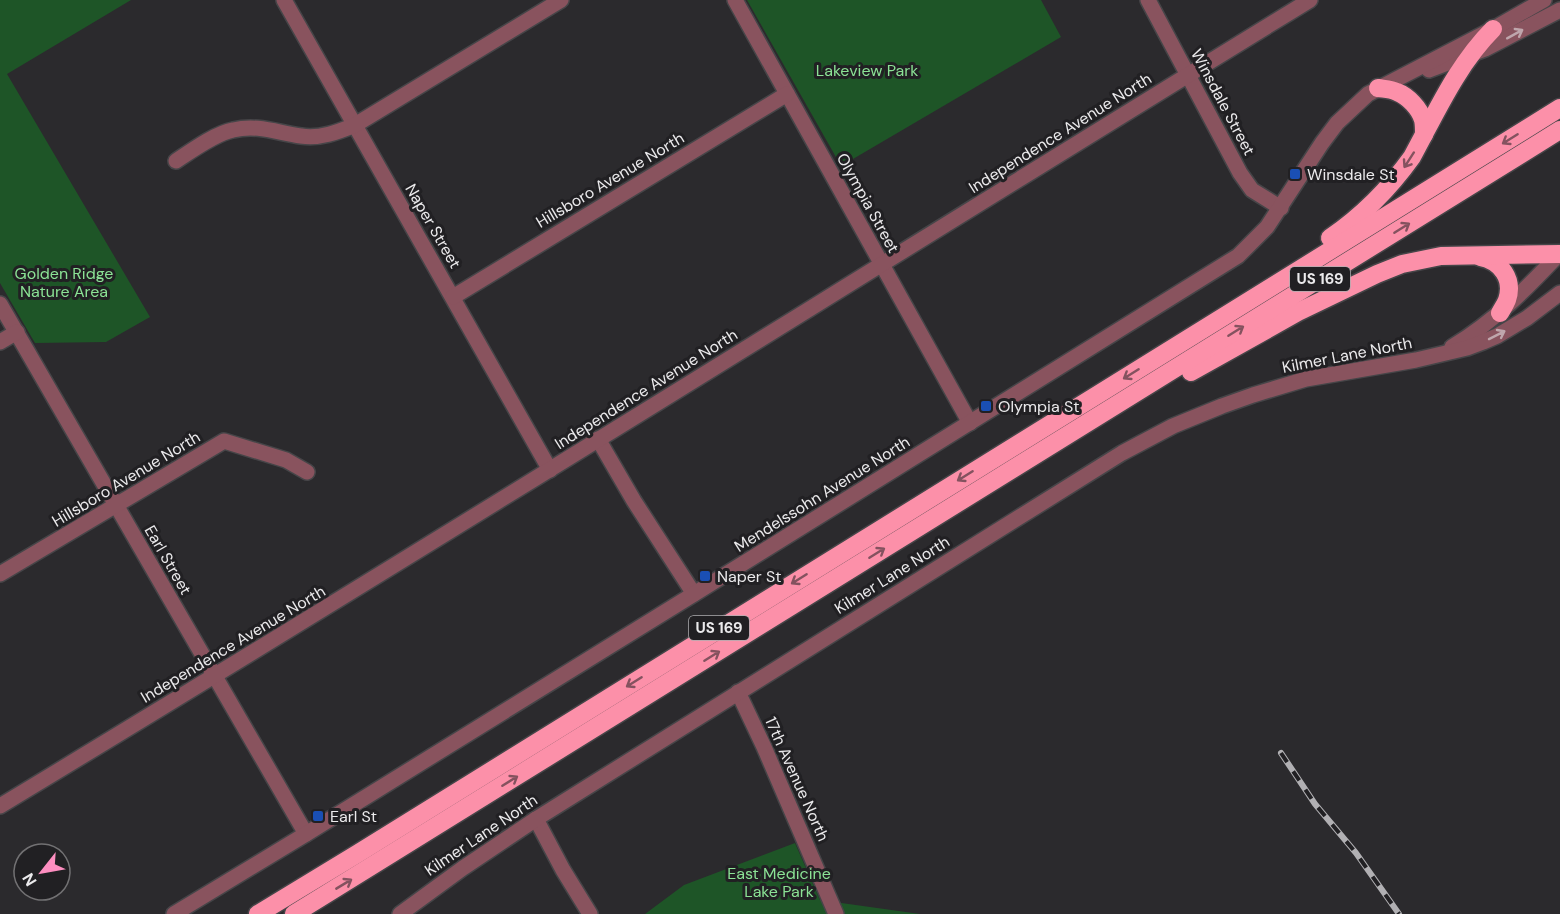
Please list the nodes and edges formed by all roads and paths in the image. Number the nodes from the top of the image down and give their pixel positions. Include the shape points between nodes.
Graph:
1 (284, 0) edge
2 (561, 0) edge
3 (735, 0) edge
4 (1148, 0) edge
5 (1310, 0) edge
6 (1544, 0) edge
7 (1560, 10) edge
8 (1493, 29) junction
9 (1470, 56) junction
10 (1188, 75) junction
11 (1378, 88) junction
12 (787, 94) junction
13 (1560, 108) edge
14 (355, 126) junction
15 (1560, 130) edge
16 (1424, 135) junction
17 (176, 161) dead end
18 (1281, 208) junction
19 (1560, 254) edge
20 (1470, 255) junction
21 (882, 265) junction
22 (1560, 293) edge
23 (453, 297) junction
24 (0, 304) edge
25 (1500, 314) junction
26 (17, 332) junction
27 (0, 342) edge
28 (1181, 343) junction
29 (1442, 353) junction
30 (970, 423) junction
31 (1080, 428) junction
32 (598, 439) junction
33 (550, 470) junction
34 (307, 472) dead end
35 (116, 505) junction
36 (0, 574) edge
37 (694, 594) junction
38 (214, 676) junction
39 (738, 692) junction
40 (0, 806) edge
41 (536, 819) junction
42 (306, 834) junction
43 (174, 914) edge
44 (258, 914) edge
45 (294, 914) edge
46 (400, 914) edge
47 (590, 914) edge
48 (836, 914) edge

1 - 14 street, Naper Street
2 - 14 street
3 - 12 street, Olympia Street
4 - 10 street, Winsdale Street
5 - 10 street, Independence Avenue North
6 - 8 street, Mendelssohn Avenue North
9 -> 7 street, Mendelssohn Avenue North
8 - 9 highway
8 - 11 street, Mendelssohn Avenue North
9 - 11 street, Mendelssohn Avenue North
9 - 16 highway
10 - 18 street, Winsdale Street via 1240,173 1252,190
10 - 21 street, Independence Avenue North
11 - 16 highway via 1406,97 1420,112
11 - 18 street, Mendelssohn Avenue North via 1337,123
12 - 21 street, Olympia Street
12 - 23 street, Hillsboro Avenue North
13 -> 28 highway, US 169
14 - 17 street via 331,135 303,137 266,128 232,130
14 - 23 street, Naper Street
31 -> 15 highway, US 169
16 -> 28 highway via 1402,170 1343,229
18 - 30 street, Mendelssohn Avenue North via 1238,256
19 - 20 highway
19 - 25 street, Kilmer Lane North
20 - 25 highway via 1496,262 1502,269 1509,291
20 - 31 highway via 1402,264 1377,274
21 - 30 street, Olympia Street
21 - 32 street, Independence Avenue North
29 -> 22 street, Kilmer Lane North via 1497,336
23 - 33 street, Naper Street
24 - 26 street, Earl Street
25 - 29 street, Kilmer Lane North
26 - 27 street
26 - 35 street, Earl Street
28 -> 44 highway, US 169
29 - 39 street, Kilmer Lane North via 1306,379 1173,426 1122,453
30 - 37 street, Mendelssohn Avenue North
45 -> 31 highway, US 169
32 - 33 street, Independence Avenue North
32 - 37 street
33 - 38 street, Independence Avenue North
34 - 35 street, Hillsboro Avenue North via 286,459 224,441
35 - 36 street, Hillsboro Avenue North
35 - 38 street, Earl Street
37 - 42 street, Mendelssohn Avenue North
38 - 40 street, Independence Avenue North
38 - 42 street, Earl Street
39 - 41 street, Kilmer Lane North
39 - 48 street, 17th Avenue North
41 - 46 street, Kilmer Lane North
41 - 47 street
42 - 43 street, Mendelssohn Avenue North

